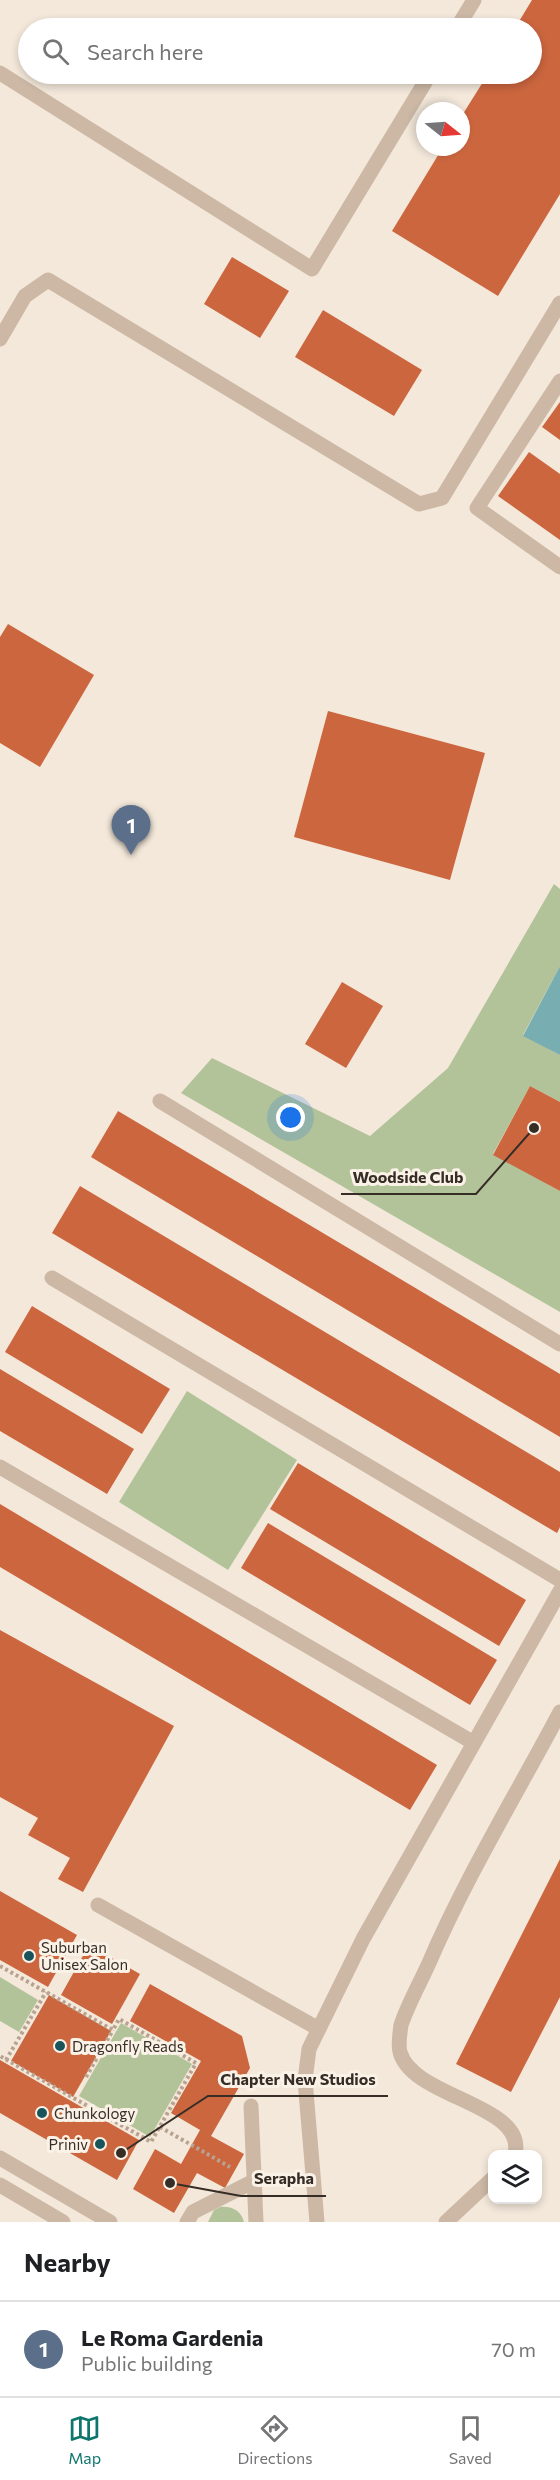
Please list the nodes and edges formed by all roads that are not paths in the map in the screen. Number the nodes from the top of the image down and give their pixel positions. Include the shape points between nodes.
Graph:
1 (474, 0) edge
2 (462, 18) edge
3 (0, 73) edge
4 (424, 84) edge
5 (560, 303) edge
6 (0, 339) edge
7 (560, 381) edge
8 (560, 567) edge
9 (160, 1101) dead end
10 (52, 1278) dead end
11 (560, 1344) edge
12 (0, 1467) edge
13 (560, 1580) edge
14 (560, 1591) edge
15 (560, 1712) edge
16 (474, 1743) junction
17 (98, 1905) dead end
18 (319, 2029) junction
19 (251, 2106) dead end
20 (516, 2150) edge
21 (0, 2158) edge
22 (254, 2181) junction
23 (488, 2183) edge
24 (0, 2185) edge
25 (63, 2222) edge
26 (110, 2222) edge
27 (187, 2222) edge
28 (256, 2222) edge
29 (317, 2222) edge
30 (446, 2222) edge

1 - 2 street
3 - 4 street via 312,270
5 - 6 street via 442,498 419,504 48,280 25,296
7 - 8 street via 477,508
9 - 11 street
10 - 13 street
12 - 16 street
14 - 16 street
15 - 20 street via 444,1927 401,2026 399,2051 405,2064 425,2081 498,2119 512,2132
16 - 18 street via 363,1939
17 - 18 street
18 - 29 street via 309,2049 305,2080
19 - 22 street
21 - 26 street
22 - 27 street via 193,2212
22 - 28 street
23 - 30 street
24 - 25 street

